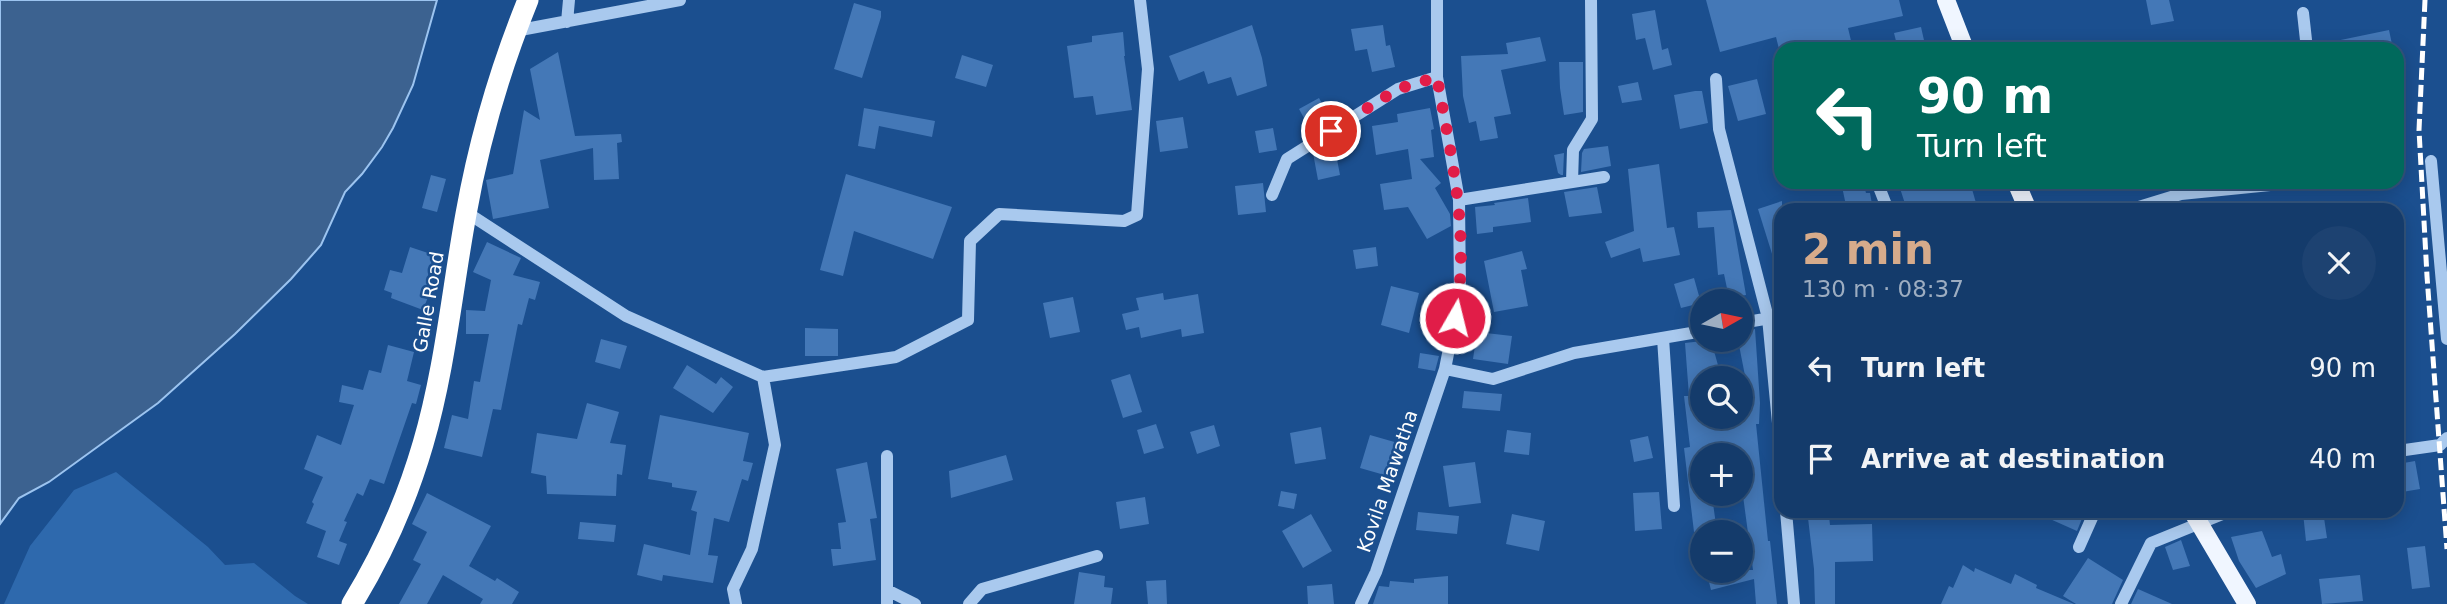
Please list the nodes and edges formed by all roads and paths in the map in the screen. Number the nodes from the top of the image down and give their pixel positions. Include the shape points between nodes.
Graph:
1 (528, 0) edge
2 (569, 0) edge
3 (680, 0) edge
4 (1140, 0) edge
5 (1437, 0) edge
6 (1591, 0) edge
7 (1946, 0) edge
8 (2303, 13) dead end
9 (567, 22) junction
10 (515, 31) junction
11 (1962, 42) edge
12 (2307, 42) edge
13 (1437, 77) junction
14 (1716, 79) dead end
15 (2431, 161) dead end
16 (1604, 177) dead end
17 (1572, 182) junction
18 (2230, 189) edge
19 (1272, 195) dead end
20 (1459, 200) junction
21 (2152, 203) edge
22 (466, 212) junction
23 (1774, 314) edge
24 (1774, 317) edge
25 (1754, 321) edge
26 (1690, 333) edge
27 (1663, 338) junction
28 (2447, 339) edge
29 (1445, 369) junction
30 (764, 377) junction
31 (2447, 439) edge
32 (2404, 450) edge
33 (887, 456) dead end
34 (1674, 506) dead end
35 (1787, 518) edge
36 (2092, 518) edge
37 (2194, 518) edge
38 (2197, 518) edge
39 (2080, 547) dead end
40 (1097, 556) dead end
41 (887, 597) edge
42 (352, 604) edge
43 (736, 604) edge
44 (915, 604) edge
45 (969, 604) edge
46 (1362, 604) edge
47 (1794, 604) edge
48 (2121, 604) edge
49 (2247, 604) edge

1 - 10 highway, Galle Road
2 - 9 street
3 - 9 street
4 - 30 street via 1148,69 1137,215 1124,221 999,214 970,241 968,320 895,357
5 - 13 street, Kovila Mawatha
6 - 17 street via 1592,119 1573,150
7 - 11 main road
8 - 12 street
9 - 10 street
10 - 22 highway, Galle Road via 486,120
13 - 19 street via 1398,89 1287,159
13 - 20 street, Kovila Mawatha
14 - 23 street via 1719,129
15 - 28 street
16 - 17 street
17 - 20 street
18 - 21 street via 2181,194
20 - 29 street, Kovila Mawatha via 1460,293
22 - 30 street via 626,316
22 - 42 highway, Galle Road via 423,444 396,517
24 - 25 street
26 - 27 street
27 - 29 street via 1574,353 1493,379
27 - 34 street
29 - 46 street, Kovila Mawatha
30 - 43 street via 775,445 752,549 733,589
31 - 32 street via 2440,445
33 - 41 street
35 - 47 street
36 - 39 street
37 - 48 street via 2151,543
38 - 49 main road
40 - 45 street via 982,589
41 - 44 street

